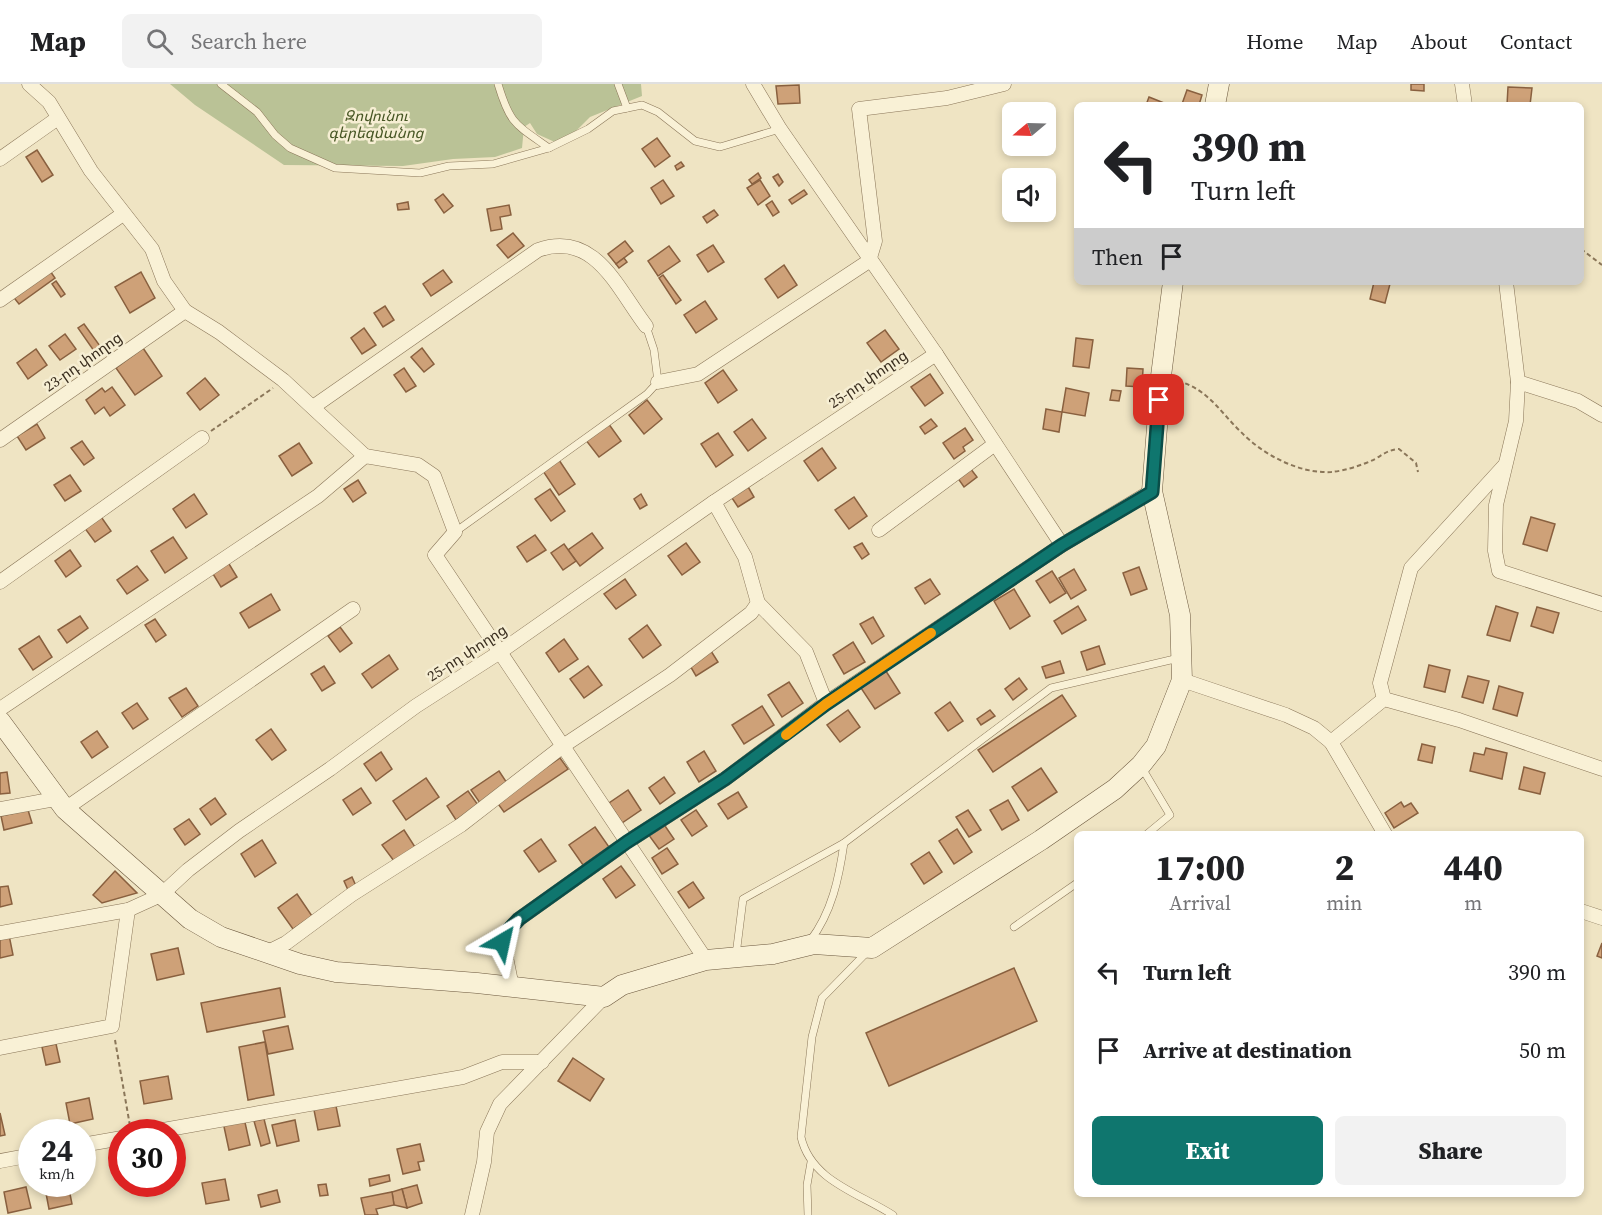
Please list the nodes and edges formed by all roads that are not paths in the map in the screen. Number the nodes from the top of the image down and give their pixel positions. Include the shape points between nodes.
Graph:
1 (29, 84) edge
2 (221, 84) edge
3 (498, 84) edge
4 (618, 84) edge
5 (753, 84) edge
6 (1004, 84) edge
7 (1219, 84) edge
8 (1462, 84) edge
9 (1216, 102) edge
10 (1465, 102) edge
11 (627, 108) junction
12 (58, 118) junction
13 (780, 129) junction
14 (549, 148) junction
15 (0, 159) edge
16 (123, 214) junction
17 (869, 261) junction
18 (1173, 285) edge
19 (1506, 285) edge
20 (0, 300) edge
21 (185, 311) junction
22 (646, 326) joint
23 (936, 354) junction
24 (658, 382) junction
25 (1518, 382) junction
26 (313, 407) junction
27 (1602, 415) edge
28 (202, 438) road end
29 (0, 440) edge
30 (995, 444) junction
31 (364, 456) junction
32 (1505, 465) junction
33 (1152, 492) junction
34 (714, 502) junction
35 (879, 530) dead end
36 (455, 532) junction
37 (1062, 545) junction
38 (0, 582) edge
39 (758, 603) junction
40 (1602, 604) edge
41 (353, 609) dead end
42 (500, 652) junction
43 (1182, 658) junction
44 (1182, 680) junction
45 (1384, 699) junction
46 (826, 704) junction
47 (0, 709) edge
48 (0, 721) edge
49 (1331, 742) junction
50 (563, 746) junction
51 (1141, 765) junction
52 (1602, 769) edge
53 (60, 804) junction
54 (0, 809) edge
55 (1151, 831) edge
56 (1383, 831) edge
57 (627, 842) junction
58 (844, 843) junction
59 (1074, 885) edge
60 (161, 895) junction
61 (128, 910) junction
62 (1584, 912) edge
63 (1602, 918) edge
64 (1014, 927) dead end
65 (0, 933) edge
66 (805, 946) junction
67 (873, 948) junction
68 (266, 953) junction
69 (735, 957) junction
70 (706, 960) junction
71 (512, 987) junction
72 (603, 997) junction
73 (0, 1048) edge
74 (543, 1062) junction
75 (186, 1126) edge
76 (18, 1158) edge
77 (0, 1161) edge
78 (811, 1162) junction
79 (472, 1215) edge
80 (808, 1215) edge
81 (893, 1215) edge

1 - 12 street via 49,102
2 - 14 lane via 257,112 290,148 335,168 420,173 449,166 493,164
3 - 14 lane via 512,121
4 - 11 lane
5 - 13 street
6 - 17 street via 947,98 859,109 876,241
7 - 9 street
8 - 10 street
11 - 13 lane via 642,105 658,112 695,141 720,147
11 - 14 lane via 614,111
12 - 15 street
12 - 16 street
13 - 17 street
16 - 20 street
16 - 21 street via 152,249 164,281
17 - 23 street
17 - 24 street via 698,374
18 - 33 street
19 - 25 street
21 - 26 street via 219,332
21 - 29 street, 23-րդ փողոց
22 - 24 lane
22 - 26 street via 615,280 596,260 578,248 555,244 538,250
23 - 30 street
23 - 34 street, 25-րդ փողոց
24 - 36 lane via 647,394
25 - 27 street via 1578,401
25 - 32 street via 1516,421
26 - 31 street
28 - 38 street
30 - 35 street
30 - 37 street
31 - 36 street via 417,465 435,476
31 - 47 street via 318,496
32 - 40 street via 1497,505 1499,571
32 - 45 street via 1410,568 1380,683
33 - 37 street
33 - 43 street via 1180,615
34 - 39 street via 745,557
34 - 42 street, 25-րդ փողոց
36 - 42 street via 435,555
37 - 46 street
39 - 46 street via 806,652
39 - 50 street via 751,613 670,675
41 - 53 street
42 - 50 street
42 - 60 street, 25-րդ փողոց via 266,811
43 - 44 street
43 - 58 lane via 1052,688
44 - 49 street via 1286,715 1314,728
44 - 51 street via 1156,746
45 - 49 street
45 - 52 street
46 - 57 street via 725,779
48 - 53 street
49 - 56 street
50 - 57 street
50 - 68 street via 461,825
51 - 55 lane via 1170,815
51 - 67 street via 1115,789 1041,840
53 - 54 street
53 - 60 street
57 - 70 street
57 - 71 street via 519,919 502,937
58 - 66 lane via 839,879 823,923
58 - 69 lane via 743,899
59 - 64 lane
60 - 61 street, 25-րդ փողոց
60 - 68 street via 190,919 221,937
61 - 65 street, 25-րդ փողոց
61 - 73 street via 112,1026
62 - 63 street
66 - 67 street
66 - 69 street
67 - 78 lane via 822,998 803,1102 801,1137
68 - 71 street via 336,972
69 - 70 street
70 - 72 street via 622,985
71 - 72 street
72 - 74 street
74 - 75 street via 502,1062 463,1077
74 - 79 street via 500,1104 487,1132
76 - 77 street
78 - 80 lane
78 - 81 lane via 821,1174

